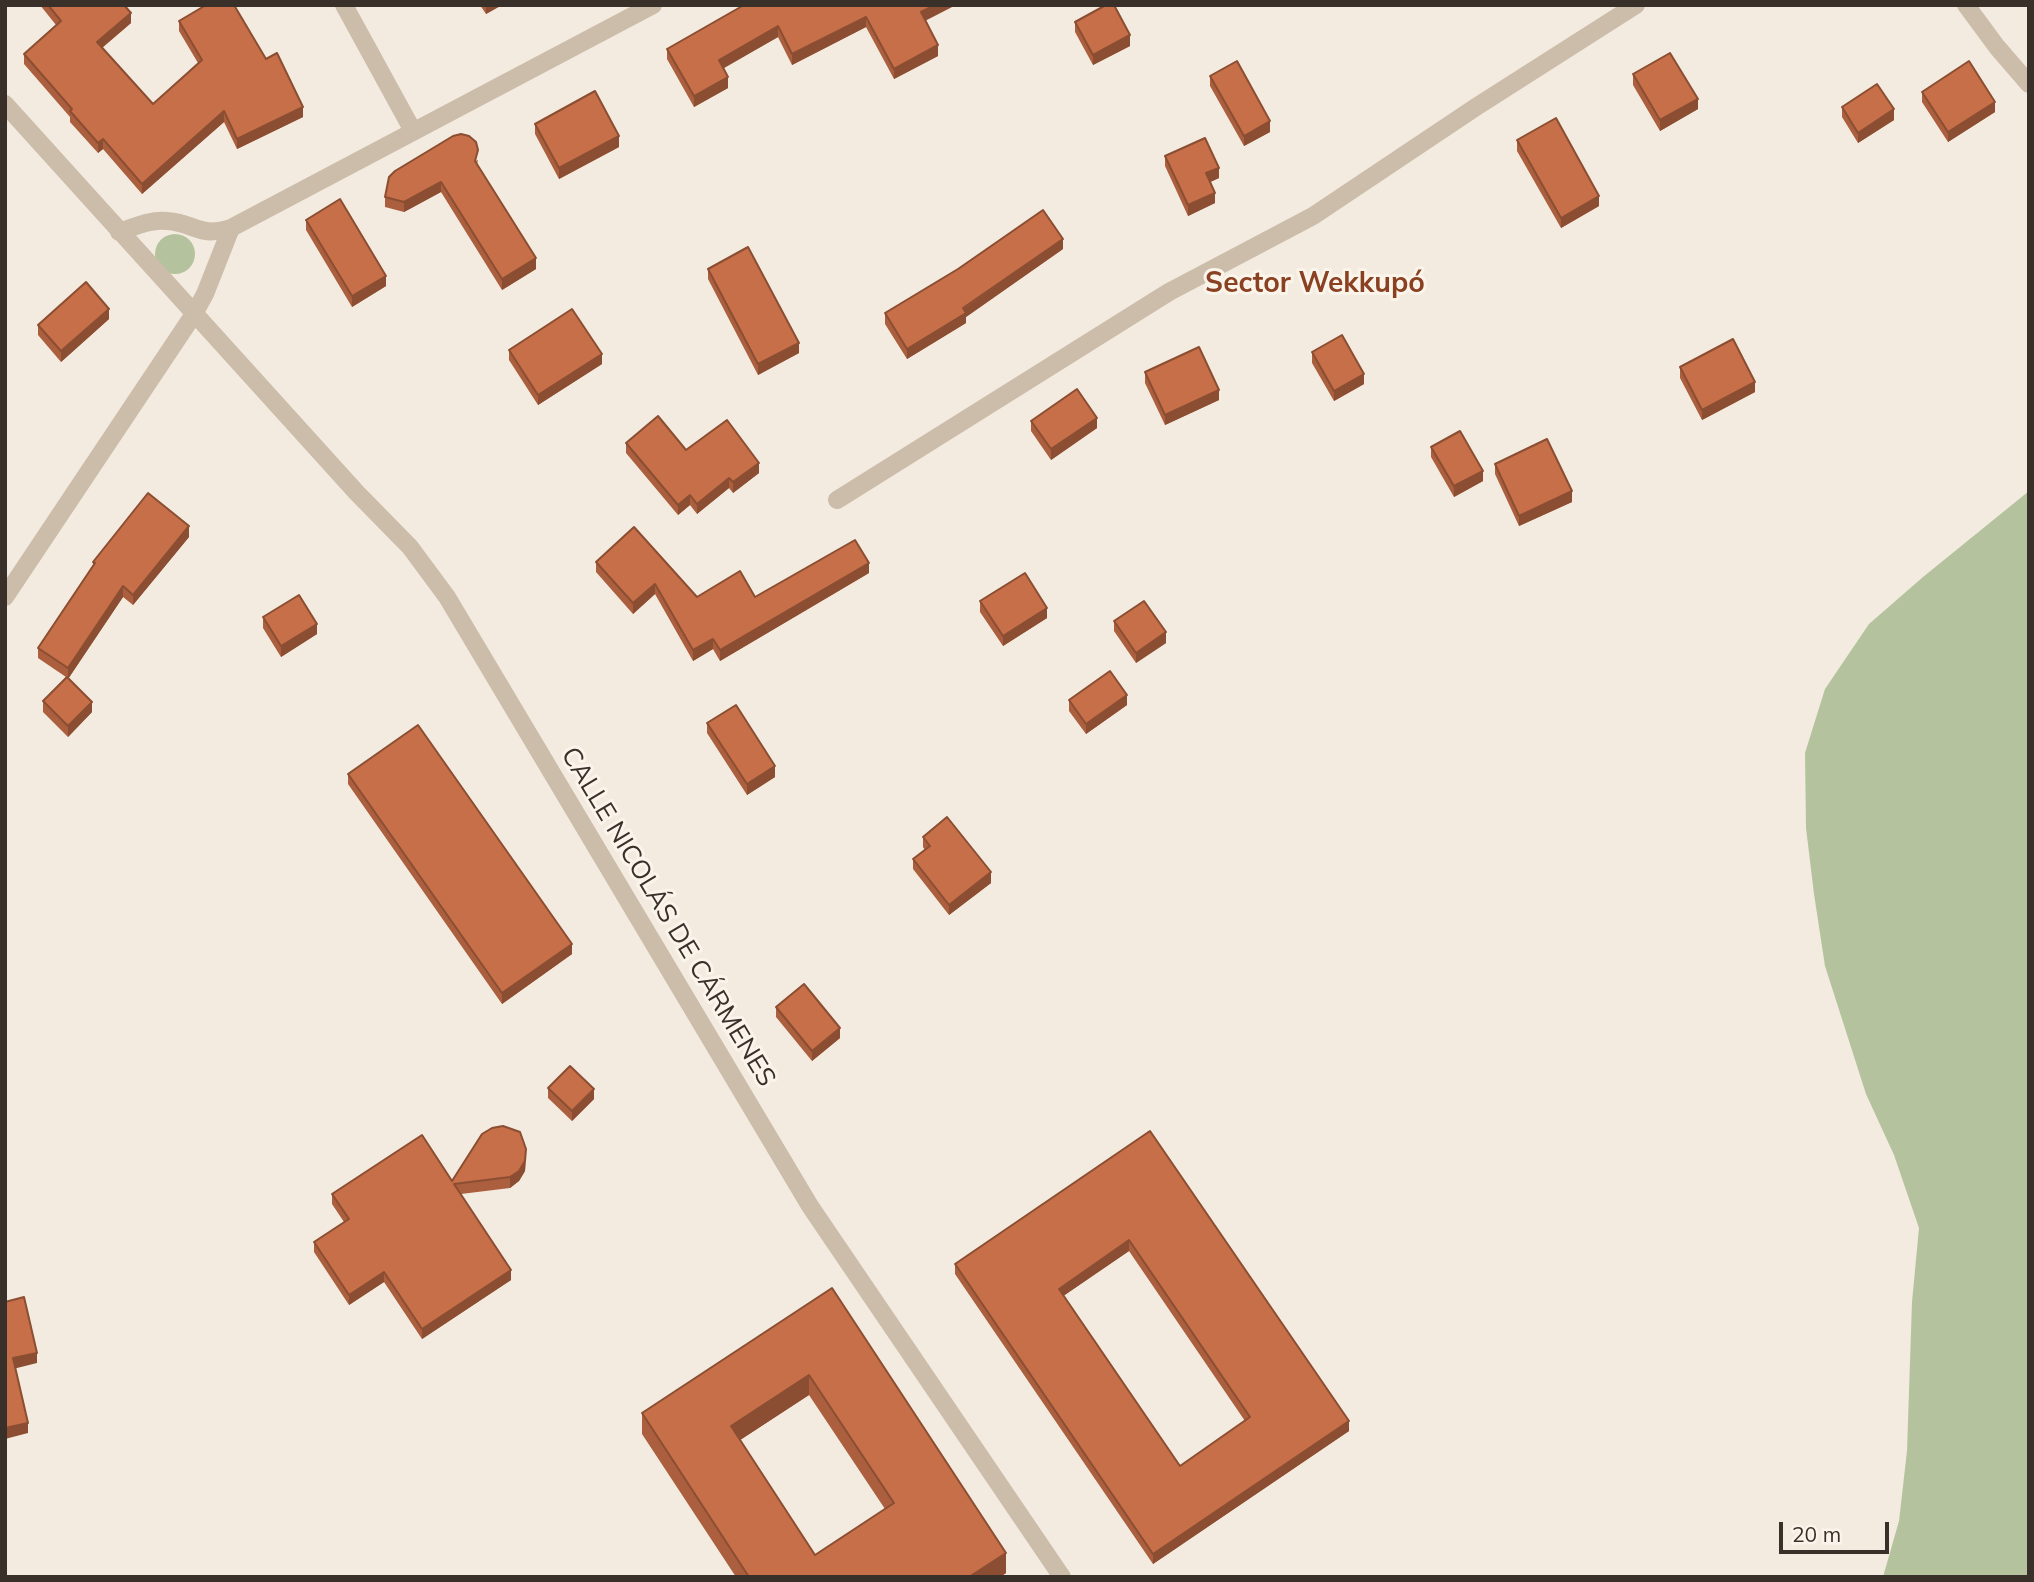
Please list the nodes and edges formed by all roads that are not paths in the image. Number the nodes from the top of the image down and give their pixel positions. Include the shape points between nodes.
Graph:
1 (344, 5) edge
2 (653, 5) edge
3 (1636, 5) edge
4 (1966, 5) edge
5 (2029, 84) edge
6 (5, 104) edge
7 (413, 131) junction
8 (231, 228) junction
9 (119, 232) junction
10 (194, 314) junction
11 (837, 500) dead end
12 (5, 597) edge
13 (1062, 1577) edge

1 - 7 street
2 - 7 street
3 - 11 street via 1313,216 1169,292
4 - 5 street
6 - 9 street, CALLE NICOLÁS DE CÁRMENES
7 - 8 street
8 - 9 street via 214,233 166,220
8 - 10 street
9 - 10 street, CALLE NICOLÁS DE CÁRMENES
10 - 12 street
10 - 13 street, CALLE NICOLÁS DE CÁRMENES via 410,547 447,597 810,1206

